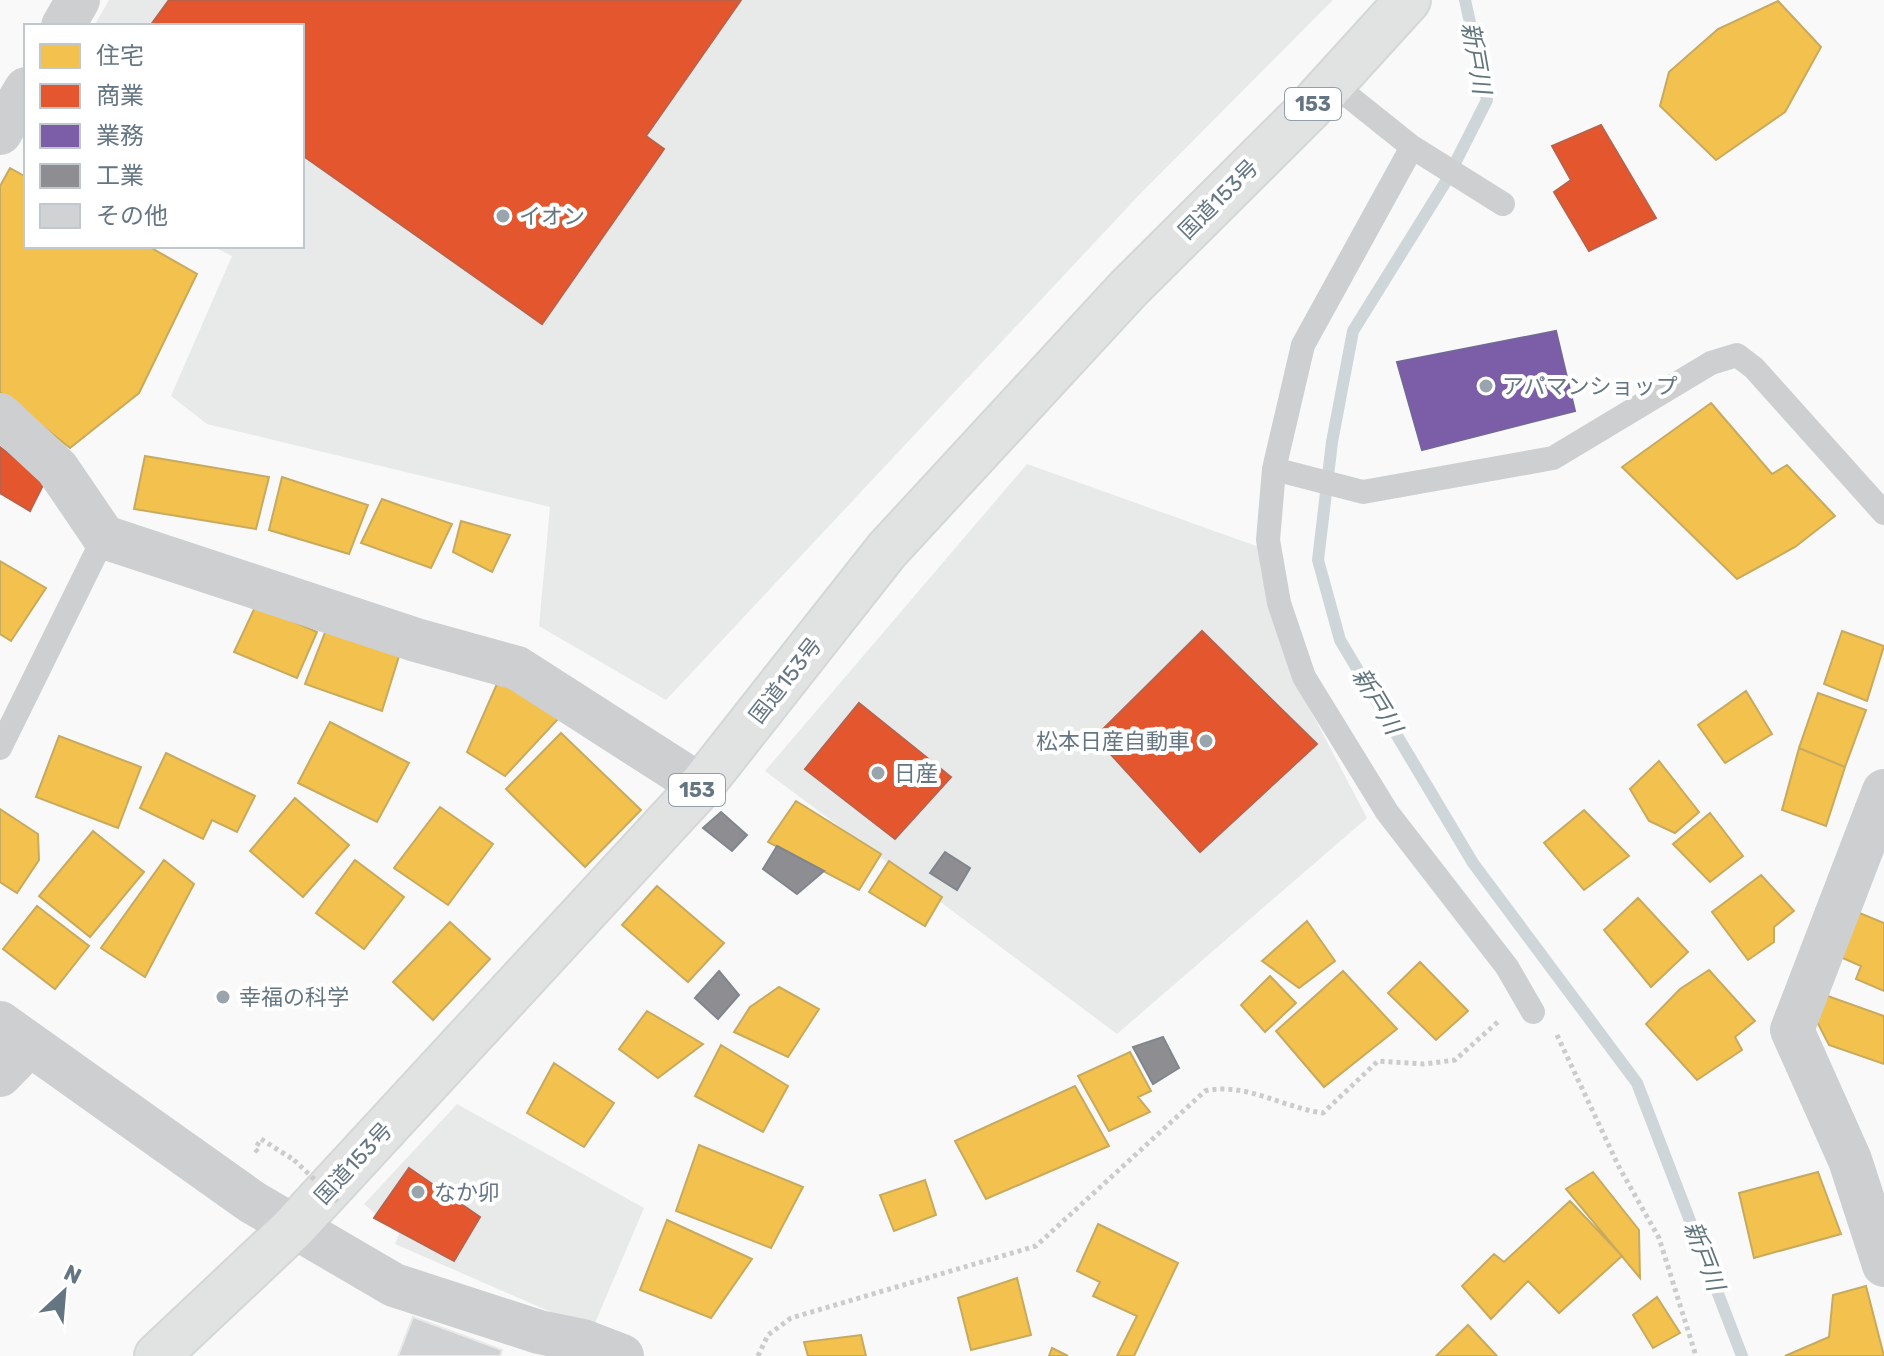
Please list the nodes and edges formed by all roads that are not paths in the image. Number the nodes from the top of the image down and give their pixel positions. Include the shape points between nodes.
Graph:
1 (78, 0) edge
2 (1395, 6) edge
3 (64, 24) edge
4 (1332, 83) junction
5 (24, 92) edge
6 (0, 133) edge
7 (1419, 152) junction
8 (1503, 204) dead end
9 (0, 415) edge
10 (1274, 469) junction
11 (1884, 513) edge
12 (104, 537) junction
13 (0, 748) edge
14 (701, 786) junction
15 (1884, 791) edge
16 (1533, 1012) road end
17 (10, 1048) edge
18 (293, 1228) junction
19 (1884, 1265) edge
20 (565, 1347) edge
21 (157, 1356) edge
22 (622, 1356) edge

1 - 3 street
2 - 4 highway, 国道153号 / 153
4 - 7 lane
4 - 14 highway, 国道153号 / 153 via 1129,288 887,550
5 - 6 street
7 - 8 lane
7 - 10 lane via 1303,345
9 - 12 street via 57,468
10 - 11 lane via 1363,492 1553,458 1711,363 1737,355
10 - 16 lane via 1268,540 1279,603 1304,677 1387,812 1507,967
12 - 13 lane
12 - 14 street via 517,668
14 - 18 highway, 国道153号 / 153
15 - 19 street via 1792,1030 1850,1160
17 - 18 street
18 - 20 street via 394,1285 539,1332
18 - 21 highway, 国道153号 / 153
20 - 22 street

